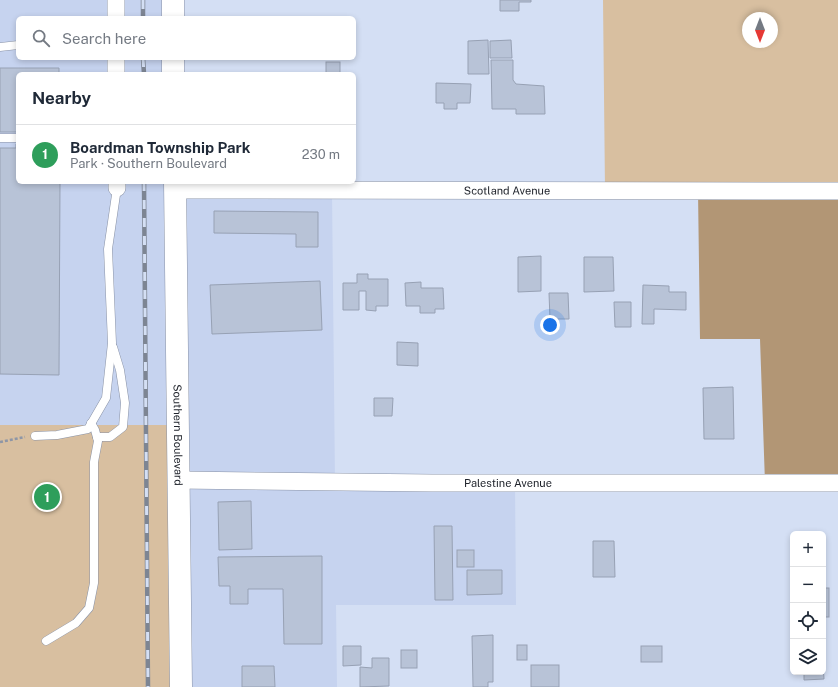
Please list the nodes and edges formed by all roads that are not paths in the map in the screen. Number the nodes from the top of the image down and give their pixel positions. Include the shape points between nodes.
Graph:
1 (116, 0) edge
2 (173, 0) edge
3 (116, 16) edge
4 (173, 16) edge
5 (16, 45) edge
6 (0, 47) edge
7 (116, 60) edge
8 (173, 60) edge
9 (116, 72) edge
10 (173, 72) edge
11 (0, 138) edge
12 (16, 138) edge
13 (117, 185) edge
14 (175, 186) edge
15 (838, 191) edge
16 (112, 342) junction
17 (91, 423) junction
18 (35, 436) road end
19 (97, 437) junction
20 (179, 480) junction
21 (838, 483) edge
22 (46, 641) dead end
23 (181, 687) edge

1 - 3 street
2 - 4 street
5 - 6 lane
7 - 9 street
8 - 10 street
11 - 12 lane
13 - 16 lane via 108,249
14 - 15 street, Scotland Avenue
14 - 20 street, Southern Boulevard
16 - 17 lane via 106,398
16 - 19 lane via 125,403 123,427 110,437
17 - 18 lane via 88,429 58,435
17 - 19 lane
19 - 22 lane via 94,462 94,583 89,608 76,623
20 - 21 street, Palestine Avenue
20 - 23 street, Southern Boulevard

